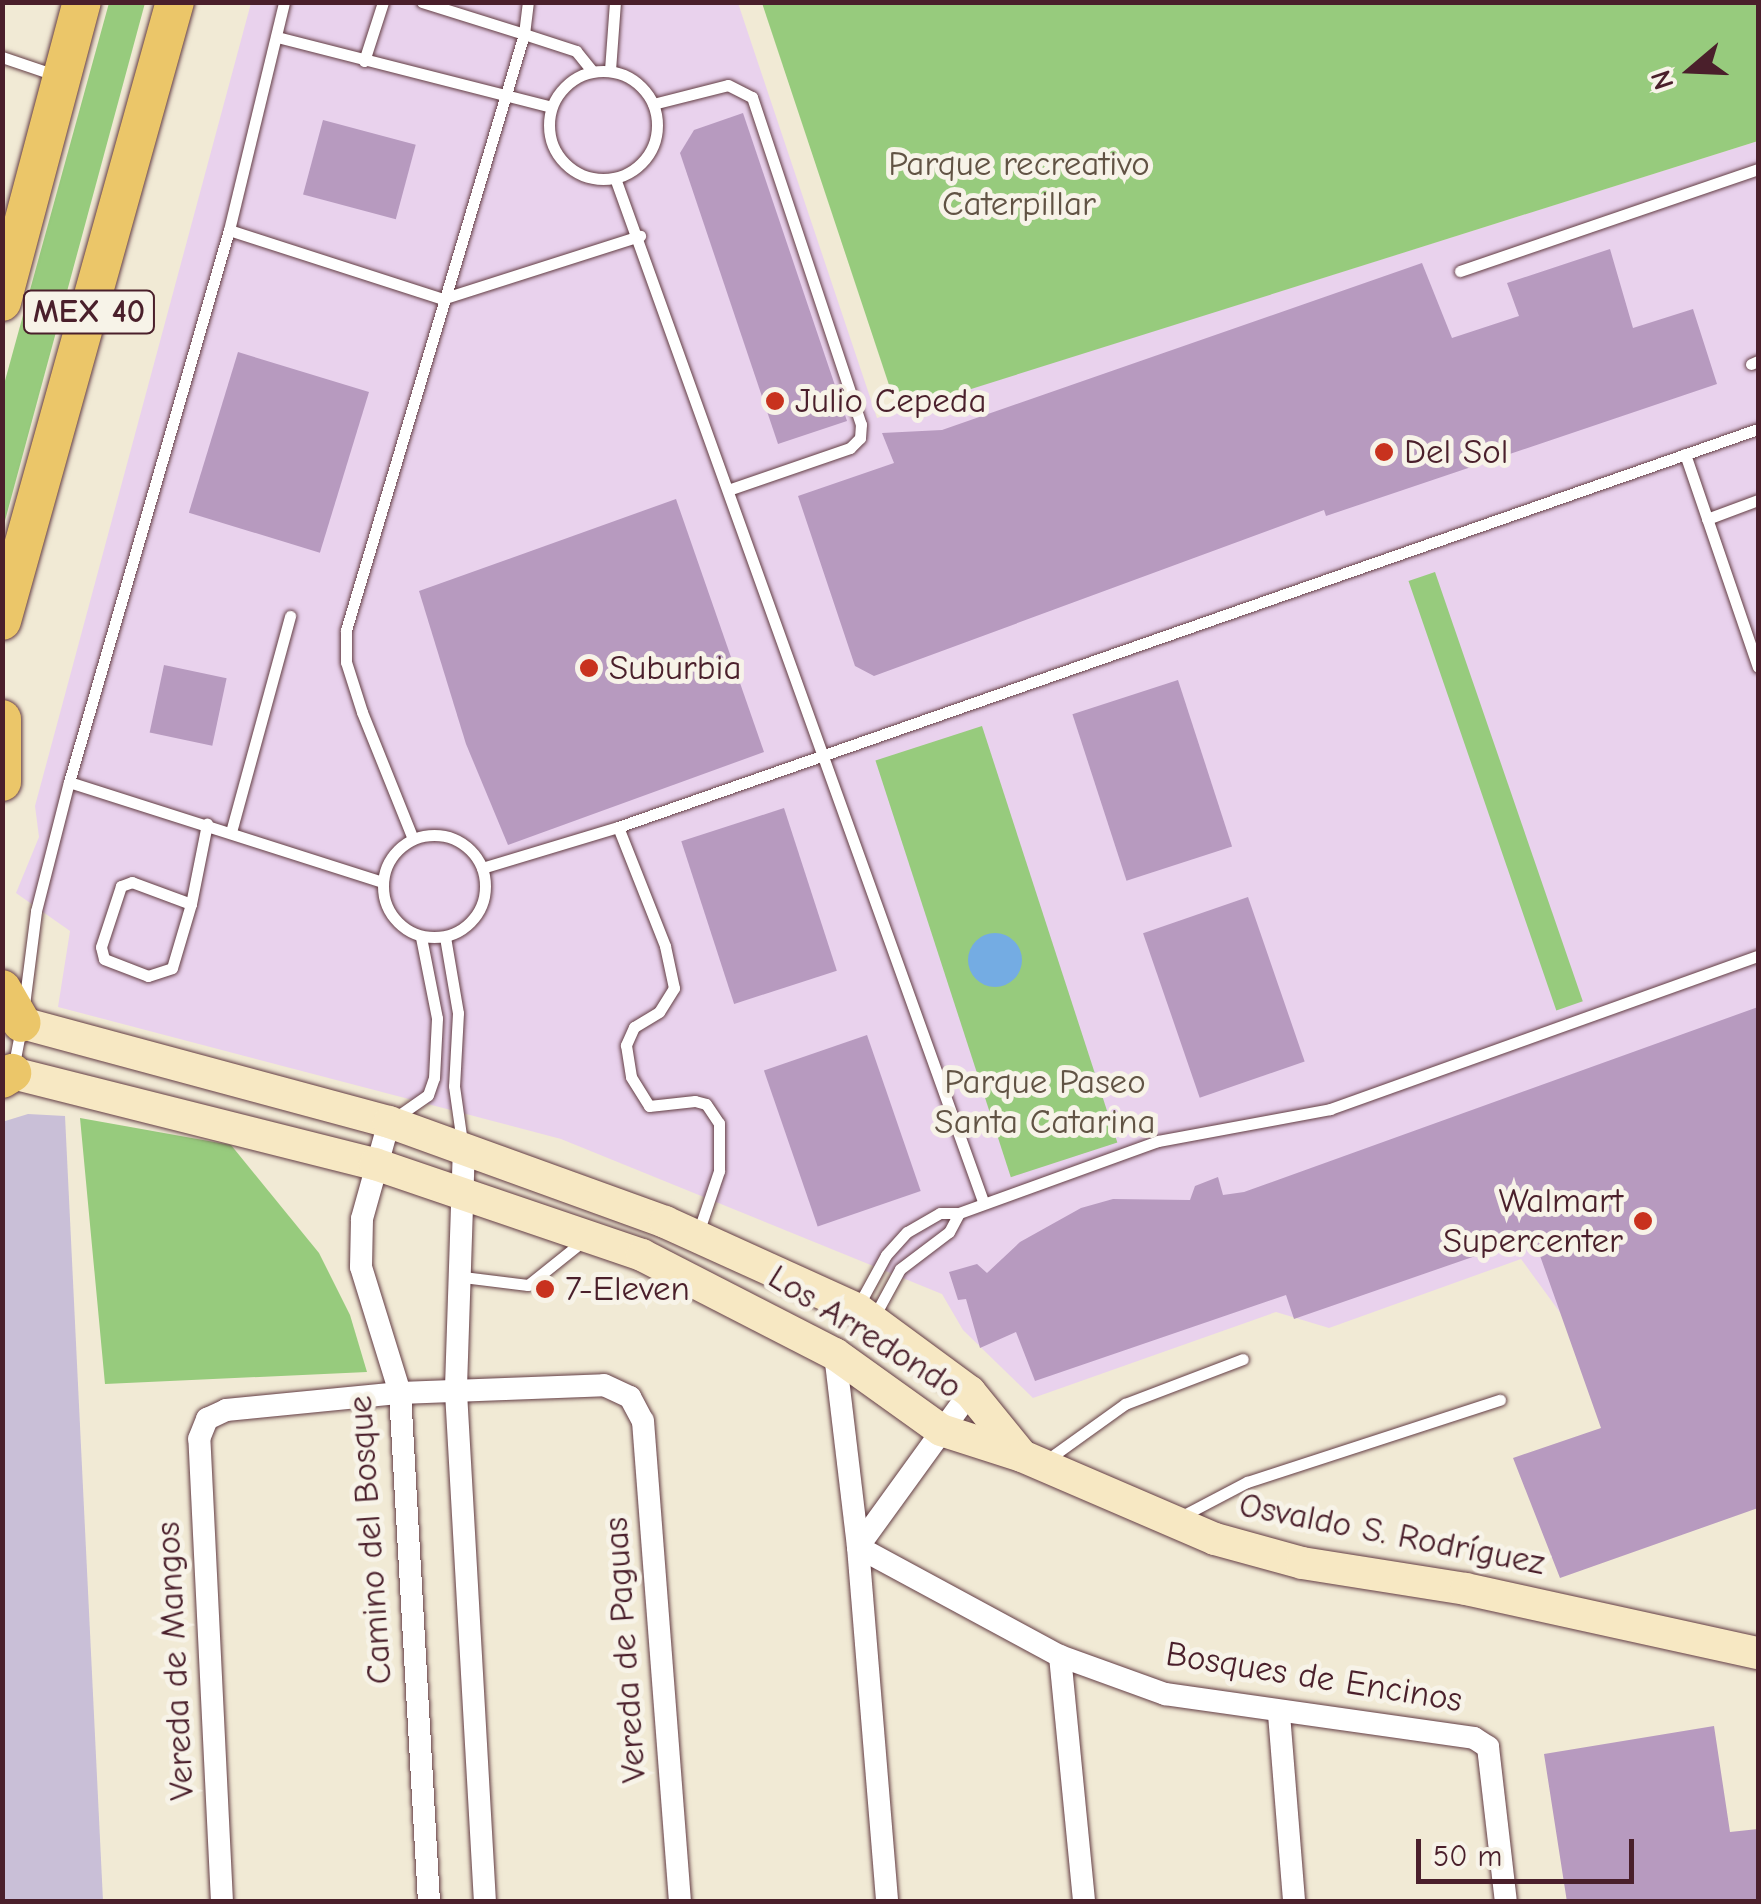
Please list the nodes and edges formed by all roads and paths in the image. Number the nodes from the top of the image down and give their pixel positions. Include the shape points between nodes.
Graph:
1 (82, 2) edge
2 (174, 2) edge
3 (284, 2) edge
4 (383, 2) edge
5 (422, 2) edge
6 (528, 2) edge
7 (615, 2) edge
8 (524, 34) junction
9 (281, 38) junction
10 (2, 56) edge
11 (364, 61) junction
12 (610, 70) junction
13 (592, 71) junction
14 (64, 78) junction
15 (502, 98) junction
16 (653, 104) junction
17 (551, 107) junction
18 (1758, 169) edge
19 (614, 178) junction
20 (228, 230) junction
21 (640, 236) junction
22 (1460, 270) dead end
23 (442, 299) junction
24 (2, 302) edge
25 (1758, 429) edge
26 (1686, 454) junction
27 (728, 490) junction
28 (1758, 500) edge
29 (1707, 519) junction
30 (290, 616) dead end
31 (2, 621) edge
32 (1758, 668) edge
33 (2, 719) edge
34 (822, 754) junction
35 (2, 782) edge
36 (69, 782) junction
37 (207, 824) junction
38 (618, 827) junction
39 (231, 832) junction
40 (413, 839) junction
41 (482, 868) junction
42 (382, 882) junction
43 (191, 904) junction
44 (422, 937) junction
45 (445, 937) junction
46 (1758, 956) edge
47 (2, 989) edge
48 (22, 1023) junction
49 (7, 1076) edge
50 (389, 1122) junction
51 (464, 1146) junction
52 (375, 1164) junction
53 (458, 1189) junction
54 (983, 1201) junction
55 (959, 1213) junction
56 (589, 1236) junction
57 (697, 1236) junction
58 (463, 1276) junction
59 (865, 1314) junction
60 (835, 1354) junction
61 (1243, 1359) dead end
62 (456, 1392) junction
63 (970, 1392) junction
64 (400, 1393) junction
65 (1500, 1400) dead end
66 (941, 1430) junction
67 (1031, 1460) junction
68 (1172, 1522) junction
69 (858, 1547) junction
70 (1758, 1653) edge
71 (1060, 1656) junction
72 (1278, 1714) junction
73 (222, 1902) edge
74 (429, 1902) edge
75 (484, 1902) edge
76 (680, 1902) edge
77 (886, 1902) edge
78 (1084, 1902) edge
79 (1294, 1902) edge
80 (1506, 1902) edge

1 - 14 main road, MEX 40
2 - 31 main road, MEX 40
3 - 9 lane
4 - 11 lane
5 - 8 lane
6 - 8 lane
7 - 12 lane
8 - 13 lane via 576,50
8 - 15 lane
9 - 11 lane
9 - 20 lane
10 - 14 lane
11 - 15 lane
12 - 13 lane
12 - 16 lane via 628,76
13 - 17 lane via 574,78
14 - 24 main road, MEX 40
15 - 17 lane
15 - 23 lane
16 - 19 lane via 657,123 646,158
16 - 27 lane via 728,85 752,97 861,424 850,448
17 - 19 lane via 550,140 568,167
18 - 22 lane
19 - 21 lane
20 - 23 lane
20 - 36 lane
21 - 23 lane
21 - 27 lane
23 - 40 lane via 346,630 346,662 362,712
25 - 26 lane
26 - 29 lane
26 - 34 lane
27 - 34 lane
28 - 29 lane
29 - 32 lane
30 - 39 lane
33 - 35 main road
34 - 38 lane
34 - 54 lane
36 - 37 lane
36 - 48 lane via 36,911
37 - 39 lane
37 - 43 lane
38 - 41 lane
38 - 57 lane via 665,946 674,988 659,1012 634,1028 626,1045 631,1076 648,1106 696,1101 719,1123 719,1171
39 - 42 lane
40 - 41 lane via 446,836 461,842
40 - 42 lane via 398,849
41 - 45 lane via 480,911
42 - 44 lane via 392,916
43 - 43 lane via 172,968 162,975 104,959 101,947 121,886 132,882
44 - 45 lane
44 - 50 lane via 437,1018 434,1078 428,1095
45 - 51 lane via 458,1013 454,1086
46 - 54 lane via 1330,1110 1158,1142
47 - 48 main road
48 - 49 lane
48 - 50 street, Los Arredondo
49 - 52 street, Los Arredondo
50 - 51 street, Los Arredondo
50 - 52 street, Camino del Bosque
51 - 53 street
51 - 57 street, Los Arredondo
52 - 53 street, Los Arredondo
52 - 64 street, Camino del Bosque via 362,1219 361,1267
53 - 56 street, Los Arredondo
53 - 58 street
54 - 55 lane
55 - 59 lane via 948,1232 900,1269
55 - 59 lane via 940,1213 907,1232 886,1255
56 - 58 lane via 528,1285
56 - 60 street, Los Arredondo via 734,1298
57 - 59 street, Los Arredondo
58 - 62 street
59 - 63 street, Los Arredondo
60 - 66 street, Los Arredondo
60 - 69 street
61 - 67 lane via 1112,1411
62 - 64 street
62 - 75 street
62 - 76 street, Vereda de Paguas via 604,1386 630,1396 643,1421
63 - 66 street
63 - 67 street, Los Arredondo
64 - 73 street, Vereda de Mangos via 226,1410 207,1419 198,1439
64 - 74 street, Camino del Bosque
65 - 68 lane via 1247,1482
66 - 67 street, Los Arredondo
66 - 69 street
67 - 68 street, Osvaldo S. Rodríguez
68 - 70 street, Osvaldo S. Rodríguez via 1302,1563 1466,1590
69 - 71 street, Bosques de Encinos
69 - 77 street
71 - 72 street, Bosques de Encinos via 1165,1694
71 - 78 street
72 - 79 street
72 - 80 street, Bosques de Encinos via 1474,1738 1488,1748

